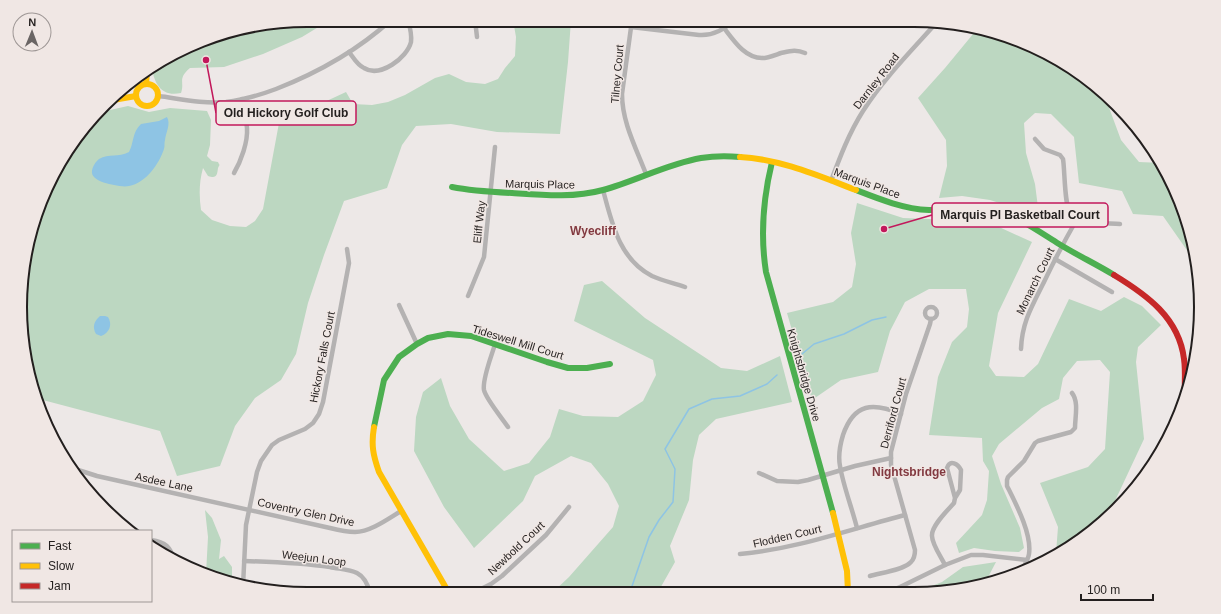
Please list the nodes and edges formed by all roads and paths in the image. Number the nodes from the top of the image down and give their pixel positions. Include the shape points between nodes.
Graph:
1 (383, 27) edge
2 (410, 27) edge
3 (476, 27) edge
4 (631, 27) joint
5 (724, 28) joint
6 (932, 28) edge
7 (477, 37) dead end
8 (350, 52) junction
9 (805, 53) dead end
10 (147, 78) edge
11 (146, 84) junction
12 (136, 96) junction
13 (159, 96) junction
14 (119, 99) edge
15 (242, 99) junction
16 (1035, 138) dead end
17 (495, 147) dead end
18 (772, 162) junction
19 (234, 173) dead end
20 (646, 174) junction
21 (831, 181) junction
22 (452, 187) dead end
23 (603, 190) junction
24 (491, 192) junction
25 (1077, 219) junction
26 (1120, 224) dead end
27 (1062, 246) junction
28 (347, 249) dead end
29 (1055, 258) junction
30 (684, 287) dead end
31 (1112, 292) dead end
32 (468, 296) dead end
33 (399, 305) dead end
34 (931, 319) dead end
35 (417, 344) junction
36 (495, 344) junction
37 (1021, 349) dead end
38 (610, 364) dead end
39 (1184, 377) edge
40 (1072, 393) dead end
41 (901, 414) junction
42 (508, 427) dead end
43 (891, 458) junction
44 (841, 470) junction
45 (80, 471) edge
46 (759, 473) dead end
47 (822, 476) junction
48 (955, 498) junction
49 (569, 507) dead end
50 (250, 510) junction
51 (401, 511) junction
52 (905, 515) junction
53 (857, 528) junction
54 (838, 533) junction
55 (152, 540) edge
56 (170, 551) edge
57 (740, 554) dead end
58 (244, 560) junction
59 (1027, 560) junction
60 (1025, 564) edge
61 (945, 565) junction
62 (870, 576) dead end
63 (243, 579) edge
64 (368, 587) edge
65 (445, 587) edge
66 (486, 587) edge
67 (848, 587) edge
68 (901, 587) edge

1 - 8 street
2 - 8 street via 411,41 406,52 382,70 371,71 363,68
3 - 7 street
4 - 5 street via 701,35 716,33
4 - 20 street, Tilney Court via 622,104 624,117
5 - 9 street via 749,55 763,58 791,50
6 - 21 street, Darnley Road via 870,101 850,136
8 - 15 street via 295,81
10 - 11 street
11 - 12 street via 140,86
11 - 13 street via 151,84 157,89
12 - 13 street via 138,102 146,106 154,104
12 - 14 street
13 - 15 street via 204,103
15 - 19 street via 247,135 241,160
16 - 25 street via 1044,149 1060,154 1063,159 1068,211
17 - 24 street, Eliff Way
18 - 20 street, Marquis Place via 733,156 704,157 671,164
18 - 21 street, Marquis Place
18 - 47 street, Knightsbridge Drive via 763,213 764,261 769,288
20 - 23 street, Marquis Place
21 - 27 street, Marquis Place via 898,205 917,209 971,206 1000,211
22 - 24 street, Marquis Place
23 - 24 street, Marquis Place via 565,196
23 - 30 street via 616,234 632,260 660,280
24 - 32 street, Eliff Way via 484,257
25 - 26 street
25 - 27 street, Monarch Court
27 - 29 street, Monarch Court
27 - 39 street, Marquis Place via 1132,286 1151,300 1176,331 1183,350
28 - 50 street, Hickory Falls Court via 349,263 319,414 305,429 280,440 266,453 257,472
29 - 31 street
29 - 37 street, Monarch Court via 1027,316
33 - 35 street
34 - 41 street, Derriford Court
35 - 36 street, Tideswell Mill Court via 428,338 448,334 471,336
35 - 51 street, Tideswell Mill Court via 399,357 384,380 372,439 373,454 379,472
36 - 38 street, Tideswell Mill Court via 568,368
36 - 42 street via 484,390
40 - 59 street via 1076,399 1073,430 1035,443 1024,461 1007,480 1025,524 1029,547
41 - 43 street, Derriford Court
41 - 44 street via 888,408 873,406 863,409 853,417 846,427 841,446
43 - 44 street
43 - 52 street, Derriford Court
44 - 47 street
44 - 53 street
45 - 50 street, Asdee Lane
46 - 47 street via 777,481 787,482
47 - 54 street, Knightsbridge Drive
48 - 48 street via 947,468 952,463 960,467 962,473 960,490
48 - 61 street via 932,532 932,540
49 - 66 street, Newbold Court via 546,535 502,576
50 - 51 street, Coventry Glen Drive via 355,532 381,523
50 - 58 street, Hickory Falls Court via 246,525
51 - 65 street, Tideswell Mill Court
52 - 53 street, Flodden Court
52 - 62 street, Derriford Court via 915,550 911,562
53 - 54 street, Flodden Court
54 - 57 street, Flodden Court via 786,547
54 - 67 street, Knightsbridge Drive via 847,571
55 - 56 street via 160,541
58 - 63 street, Hickory Falls Court
58 - 64 street, Weejun Loop via 341,569 361,576
59 - 60 street
59 - 61 street via 980,554
61 - 68 street

